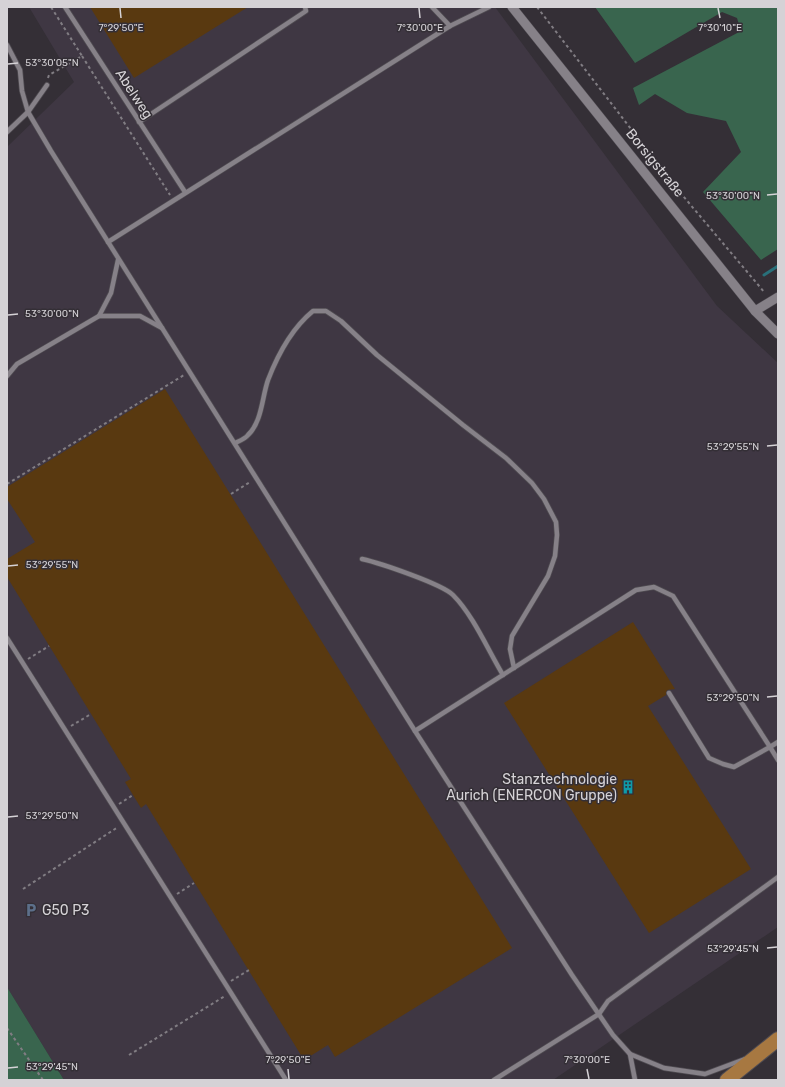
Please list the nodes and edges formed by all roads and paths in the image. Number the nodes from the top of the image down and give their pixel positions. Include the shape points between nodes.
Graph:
1 (51, 7) edge
2 (65, 7) edge
3 (305, 7) edge
4 (432, 7) edge
5 (489, 7) edge
6 (512, 7) edge
7 (537, 7) edge
8 (450, 26) junction
9 (7, 45) edge
10 (82, 56) junction
11 (47, 86) joint
12 (28, 112) junction
13 (139, 122) junction
14 (7, 132) edge
15 (185, 192) junction
16 (173, 199) junction
17 (108, 242) junction
18 (118, 260) junction
19 (775, 299) edge
20 (755, 312) junction
21 (99, 316) junction
22 (163, 329) junction
23 (778, 334) edge
24 (190, 372) junction
25 (7, 376) edge
26 (235, 443) junction
27 (257, 478) junction
28 (7, 484) edge
29 (230, 494) dead end
30 (362, 559) dead end
31 (7, 638) edge
32 (49, 646) dead end
33 (23, 662) junction
34 (514, 668) junction
35 (503, 675) junction
36 (669, 692) dead end
37 (90, 714) dead end
38 (65, 730) junction
39 (415, 731) junction
40 (778, 742) edge
41 (770, 747) junction
42 (778, 760) edge
43 (133, 795) dead end
44 (114, 807) junction
45 (124, 823) junction
46 (778, 877) edge
47 (194, 883) dead end
48 (23, 889) dead end
49 (171, 898) junction
50 (249, 970) dead end
51 (226, 984) junction
52 (231, 992) junction
53 (599, 1014) junction
54 (7, 1028) edge
55 (774, 1042) edge
56 (630, 1054) junction
57 (129, 1055) dead end
58 (43, 1080) edge
59 (286, 1080) edge
60 (494, 1080) edge
61 (636, 1080) edge
62 (727, 1080) edge

1 - 10 path
2 - 13 lane, Abelweg
3 - 13 lane via 306,11
4 - 8 lane
5 - 8 lane
6 - 20 street, Borsigstraße
7 - 19 path, Borsigstraße via 678,190
8 - 15 lane
9 - 12 lane via 20,70
10 - 11 path via 49,75
10 - 16 path
11 - 12 lane
12 - 14 lane
12 - 17 lane
13 - 15 lane, Abelweg
15 - 16 lane
16 - 17 lane
17 - 18 lane
18 - 21 lane via 111,293
18 - 22 lane
19 - 20 street
20 - 23 street, Borsigstraße
21 - 22 lane via 140,316
21 - 25 lane via 17,364
22 - 24 lane
24 - 26 lane
24 - 28 path
26 - 27 lane
26 - 34 lane via 248,436 253,429 268,381 299,322 313,311 326,311 341,321 377,355 506,458 532,483 556,522 556,556 548,576 512,636 510,649
27 - 29 path
27 - 39 lane
30 - 35 lane via 379,562 451,593 462,605
31 - 33 lane
32 - 33 path
33 - 38 lane
34 - 35 lane
34 - 41 lane via 636,590 654,587 673,596
35 - 39 lane
36 - 41 lane via 709,758 734,767
37 - 38 path
38 - 44 lane
39 - 53 lane
40 - 41 lane
41 - 42 lane
43 - 44 path
44 - 45 lane
45 - 48 path
45 - 49 lane
46 - 53 lane via 608,1001
47 - 49 path
49 - 51 lane
50 - 51 path
51 - 52 lane
52 - 57 path
52 - 59 lane
53 - 56 lane
53 - 60 lane
54 - 58 path
55 - 56 lane via 742,1061 705,1074 664,1068
55 - 62 main road
56 - 61 lane

